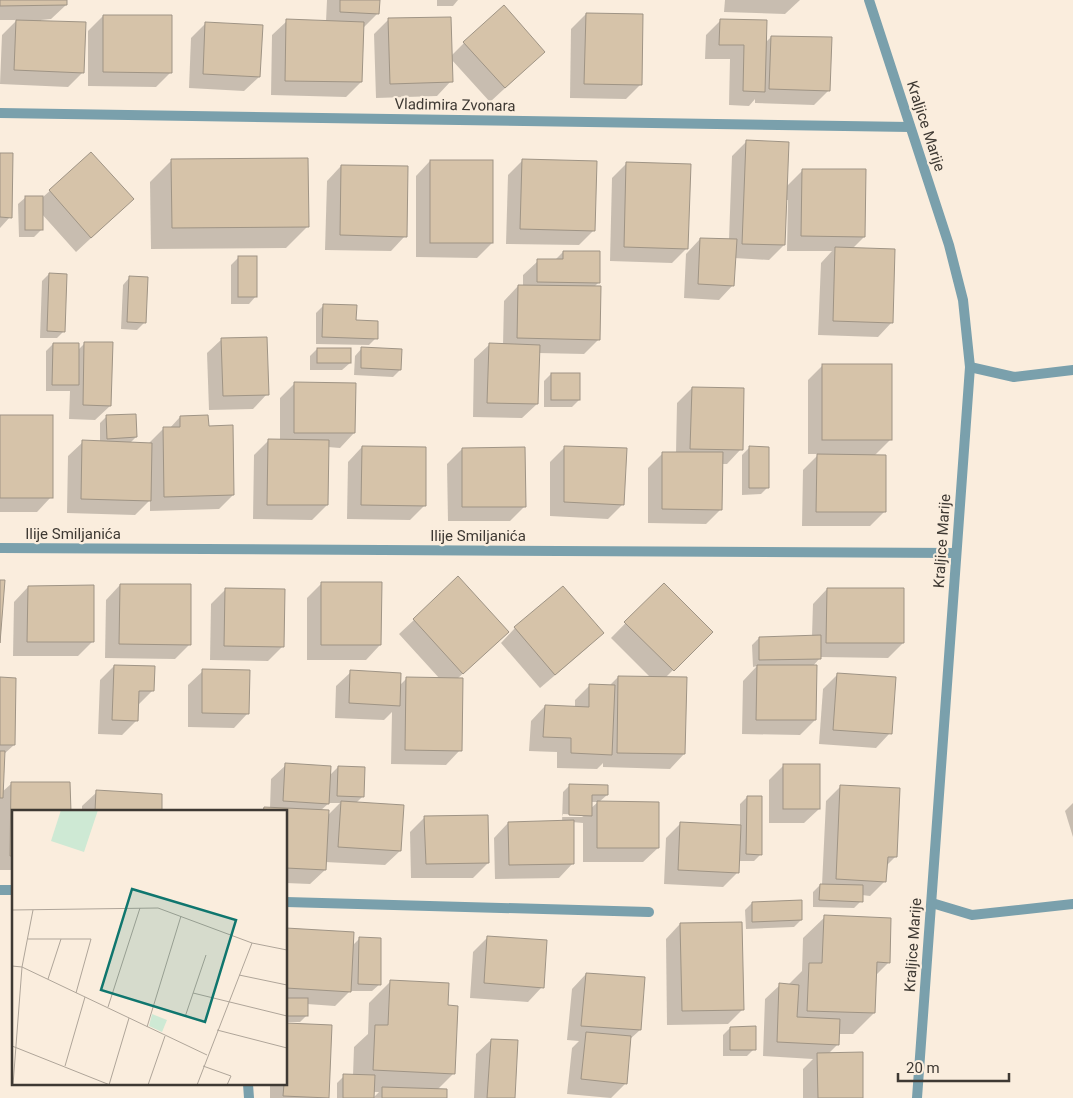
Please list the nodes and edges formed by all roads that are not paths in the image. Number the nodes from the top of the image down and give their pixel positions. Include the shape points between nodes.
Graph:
1 (869, 0) edge
2 (0, 113) edge
3 (910, 126) junction
4 (970, 367) junction
5 (1073, 370) edge
6 (0, 548) edge
7 (956, 553) junction
8 (288, 902) edge
9 (932, 903) junction
10 (1073, 904) edge
11 (649, 912) dead end
12 (917, 1098) edge

1 - 3 street, Kraljice Marije
2 - 3 street, Vladimira Zvonara
3 - 4 street, Kraljice Marije via 952,254 963,300
4 - 5 street via 1014,377
4 - 7 street, Kraljice Marije
6 - 7 street, Ilije Smiljanića
7 - 9 street, Kraljice Marije
8 - 11 street
9 - 10 street via 972,915
9 - 12 street, Kraljice Marije

